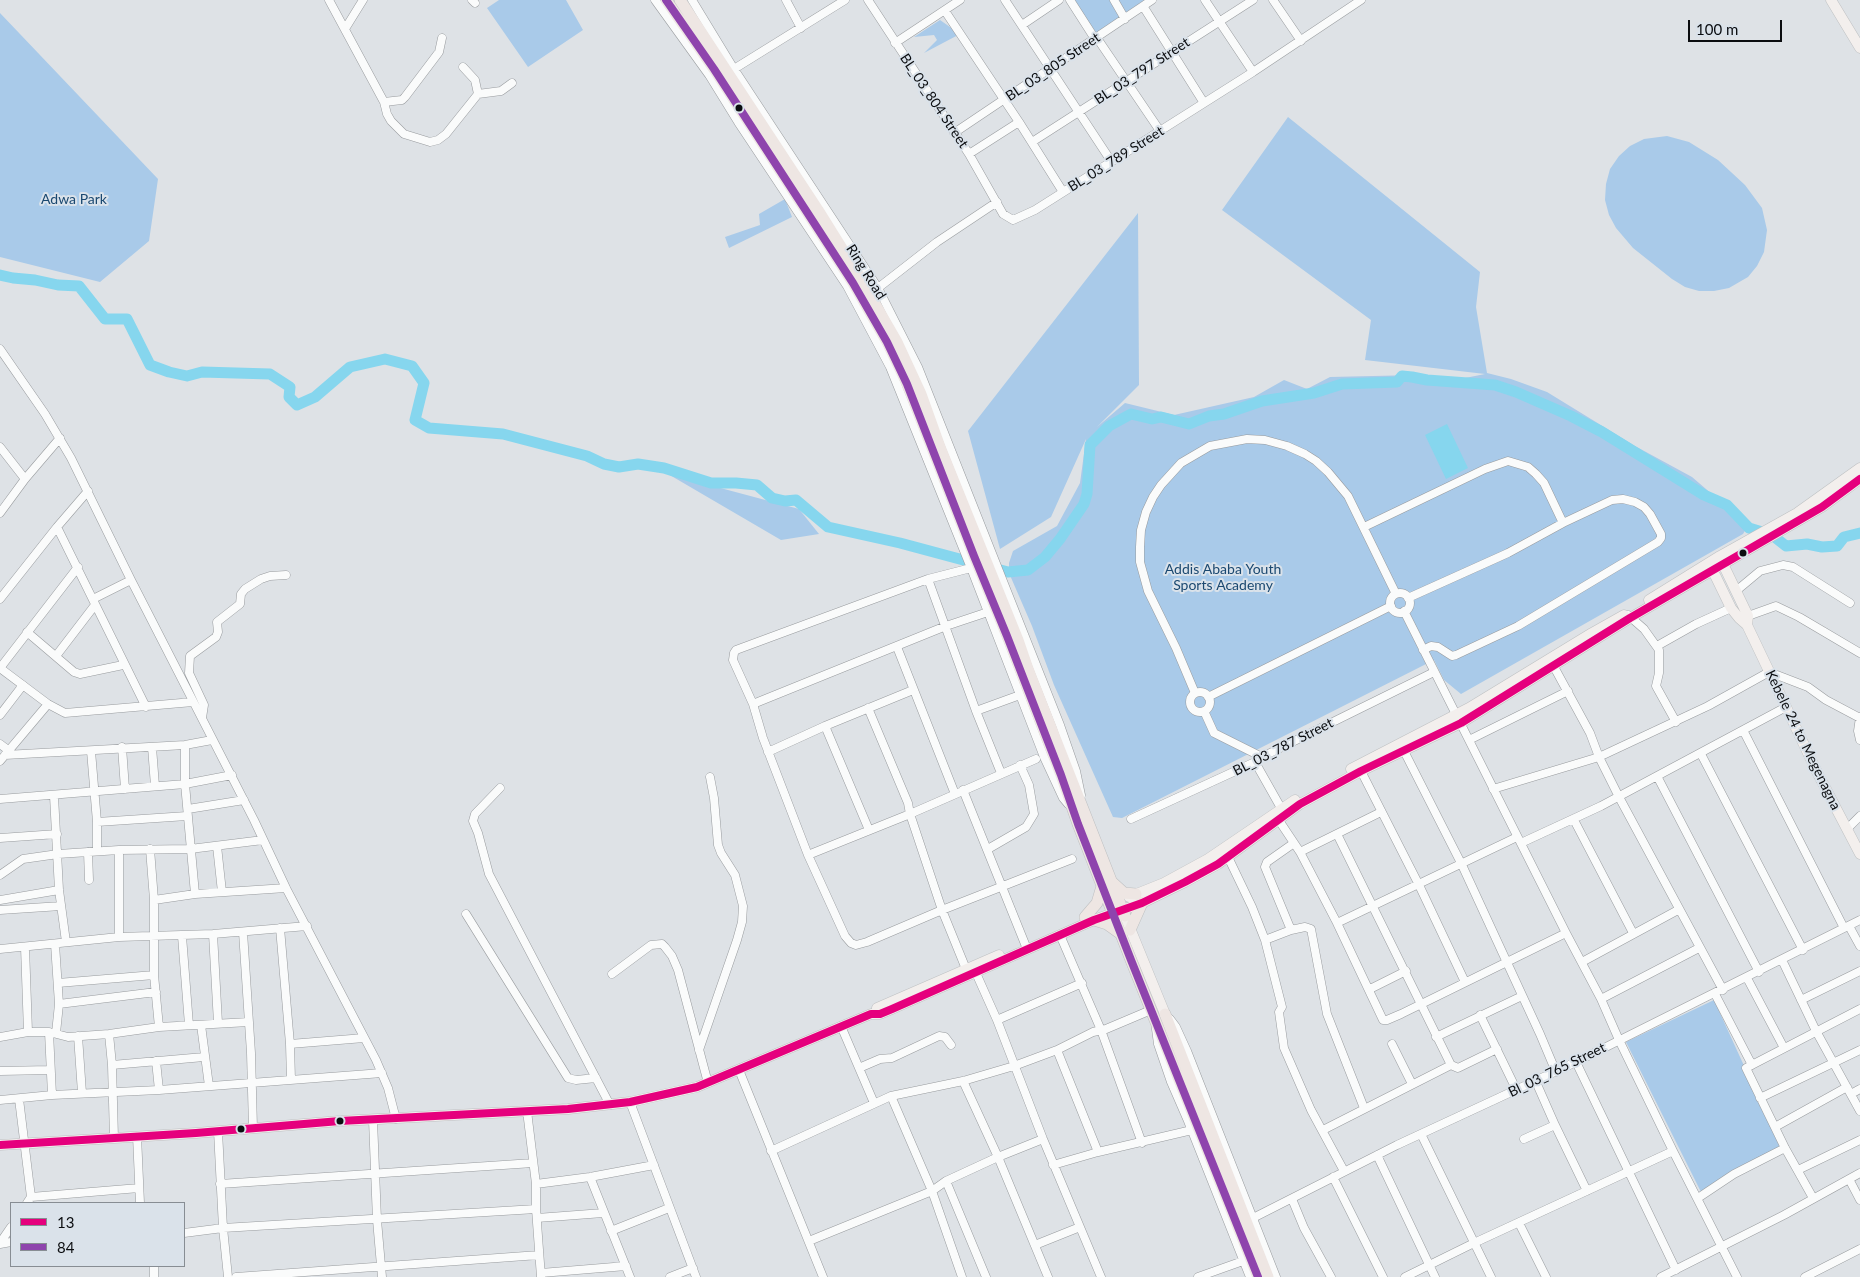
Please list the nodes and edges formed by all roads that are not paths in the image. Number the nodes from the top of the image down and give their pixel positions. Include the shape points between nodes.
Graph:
1 (329, 0) edge
2 (363, 0) edge
3 (655, 0) edge
4 (666, 0) edge
5 (680, 0) edge
6 (692, 0) edge
7 (786, 0) edge
8 (845, 0) edge
9 (868, 0) edge
10 (960, 0) edge
11 (1005, 0) edge
12 (1059, 0) edge
13 (1070, 0) edge
14 (1114, 0) edge
15 (1152, 0) edge
16 (1206, 0) edge
17 (1253, 0) edge
18 (1273, 0) edge
19 (1361, 0) edge
20 (1833, 0) edge
21 (1143, 6) junction
22 (945, 11) junction
23 (1125, 19) junction
24 (1219, 21) junction
25 (1022, 25) junction
26 (801, 28) junction
27 (345, 29) junction
28 (442, 38) dead end
29 (1096, 38) junction
30 (1301, 40) junction
31 (1860, 41) edge
32 (895, 43) junction
33 (1860, 48) edge
34 (1172, 52) junction
35 (462, 67) dead end
36 (1050, 68) junction
37 (734, 69) junction
38 (1252, 72) junction
39 (1126, 82) junction
40 (512, 84) dead end
41 (478, 94) junction
42 (1004, 99) junction
43 (384, 102) junction
44 (1204, 103) junction
45 (1078, 112) junction
46 (1019, 122) junction
47 (1160, 131) junction
48 (954, 133) junction
49 (1032, 142) junction
50 (969, 154) junction
51 (1110, 161) junction
52 (1062, 192) junction
53 (998, 202) junction
54 (878, 288) junction
55 (0, 349) edge
56 (60, 438) junction
57 (0, 447) edge
58 (1860, 468) edge
59 (25, 479) junction
60 (1860, 479) edge
61 (88, 491) junction
62 (0, 513) edge
63 (1563, 523) junction
64 (57, 527) junction
65 (1364, 527) junction
66 (1771, 532) junction
67 (1747, 546) junction
68 (1723, 564) junction
69 (980, 565) junction
70 (78, 567) junction
71 (1713, 571) junction
72 (286, 574) dead end
73 (928, 579) junction
74 (131, 580) junction
75 (1736, 591) junction
76 (1396, 594) junction
77 (1408, 598) junction
78 (0, 599) edge
79 (94, 602) junction
80 (1850, 603) dead end
81 (1391, 606) junction
82 (1731, 608) junction
83 (1404, 611) junction
84 (988, 612) junction
85 (1629, 616) junction
86 (1747, 620) junction
87 (946, 626) junction
88 (27, 632) junction
89 (1657, 646) junction
90 (897, 647) junction
91 (1423, 650) junction
92 (1860, 653) edge
93 (56, 656) junction
94 (124, 664) junction
95 (1553, 665) junction
96 (1434, 672) junction
97 (1769, 672) junction
98 (23, 685) junction
99 (913, 690) junction
100 (1568, 691) junction
101 (1195, 693) junction
102 (1020, 695) junction
103 (1208, 697) junction
104 (193, 702) junction
105 (48, 704) junction
106 (753, 704) junction
107 (146, 708) junction
108 (868, 708) junction
109 (1786, 708) junction
110 (976, 711) junction
111 (1204, 711) junction
112 (1, 712) edge
113 (202, 718) junction
114 (1860, 718) edge
115 (1459, 719) junction
116 (1676, 722) junction
117 (825, 726) junction
118 (1743, 730) junction
119 (212, 740) junction
120 (1469, 740) junction
121 (1860, 740) edge
122 (0, 744) edge
123 (185, 745) junction
124 (152, 747) junction
125 (122, 748) junction
126 (1404, 750) junction
127 (92, 751) junction
128 (768, 752) junction
129 (1701, 754) junction
130 (4, 755) edge
131 (1262, 757) junction
132 (1599, 757) junction
133 (1036, 759) dead end
134 (1255, 762) junction
135 (1020, 766) junction
136 (1361, 772) junction
137 (1002, 773) junction
138 (232, 775) junction
139 (1658, 776) junction
140 (710, 777) dead end
141 (185, 784) junction
142 (155, 786) junction
143 (500, 788) dead end
144 (125, 789) junction
145 (1494, 789) junction
146 (95, 790) junction
147 (963, 790) junction
148 (955, 794) junction
149 (54, 796) junction
150 (1619, 796) junction
151 (0, 800) edge
152 (244, 800) junction
153 (1281, 808) junction
154 (1078, 809) junction
155 (188, 812) junction
156 (1380, 812) junction
157 (910, 814) junction
158 (1860, 816) edge
159 (1278, 819) junction
160 (1131, 820) dead end
161 (1574, 820) junction
162 (97, 822) junction
163 (1847, 829) junction
164 (869, 830) junction
165 (57, 834) junction
166 (1337, 834) junction
167 (0, 838) edge
168 (263, 840) junction
169 (1519, 840) junction
170 (1294, 843) junction
171 (217, 846) junction
172 (150, 849) junction
173 (190, 849) junction
174 (988, 849) junction
175 (119, 850) junction
176 (97, 851) junction
177 (88, 852) junction
178 (1300, 852) junction
179 (58, 854) junction
180 (808, 854) junction
181 (1860, 854) edge
182 (1228, 857) junction
183 (1072, 859) dead end
184 (1462, 865) junction
185 (0, 875) edge
186 (89, 880) dead end
187 (1107, 884) junction
188 (1418, 885) junction
189 (1001, 886) junction
190 (286, 888) junction
191 (60, 890) junction
192 (222, 892) junction
193 (196, 894) junction
194 (1139, 899) junction
195 (0, 900) edge
196 (154, 900) junction
197 (1373, 905) junction
198 (61, 906) junction
199 (1118, 909) junction
200 (0, 910) edge
201 (942, 910) junction
202 (1678, 910) junction
203 (466, 914) dead end
204 (1090, 918) junction
205 (1860, 920) edge
206 (1337, 923) junction
207 (307, 926) junction
208 (1846, 927) junction
209 (280, 928) junction
210 (1292, 930) junction
211 (243, 932) junction
212 (1126, 932) junction
213 (1566, 933) junction
214 (1633, 933) junction
215 (213, 934) junction
216 (1060, 935) junction
217 (155, 936) junction
218 (182, 936) junction
219 (119, 937) junction
220 (1265, 940) junction
221 (66, 942) junction
222 (55, 944) junction
223 (1025, 944) junction
224 (1860, 946) edge
225 (25, 947) junction
226 (0, 948) edge
227 (1699, 948) junction
228 (1803, 950) junction
229 (1782, 960) junction
230 (1506, 962) junction
231 (1582, 962) junction
232 (971, 971) junction
233 (1406, 971) junction
234 (1860, 971) edge
235 (1759, 972) junction
236 (612, 974) dead end
237 (154, 975) junction
238 (1746, 978) junction
239 (1465, 982) junction
240 (58, 983) junction
241 (1082, 983) junction
242 (1370, 989) junction
243 (156, 992) junction
244 (1719, 992) junction
245 (1522, 996) junction
246 (1602, 999) junction
247 (1801, 1000) junction
248 (59, 1004) junction
249 (1421, 1004) junction
250 (1860, 1009) edge
251 (1152, 1010) junction
252 (1480, 1015) junction
253 (1161, 1018) junction
254 (997, 1020) junction
255 (249, 1022) junction
256 (218, 1023) junction
257 (189, 1025) junction
258 (201, 1025) junction
259 (841, 1026) junction
260 (158, 1027) junction
261 (1101, 1030) junction
262 (1816, 1031) junction
263 (28, 1032) junction
264 (52, 1032) junction
265 (109, 1034) junction
266 (78, 1036) junction
267 (0, 1037) edge
268 (1436, 1037) junction
269 (364, 1038) junction
270 (1619, 1040) junction
271 (290, 1044) junction
272 (1392, 1044) dead end
273 (951, 1045) dead end
274 (1784, 1048) junction
275 (1497, 1049) junction
276 (699, 1050) junction
277 (1057, 1050) junction
278 (1860, 1050) edge
279 (204, 1057) junction
280 (156, 1061) junction
281 (1576, 1062) junction
282 (1834, 1063) junction
283 (112, 1065) junction
284 (1451, 1065) junction
285 (1752, 1065) junction
286 (1014, 1066) junction
287 (859, 1068) junction
288 (50, 1070) junction
289 (739, 1070) junction
290 (0, 1072) edge
291 (1556, 1072) junction
292 (382, 1073) junction
293 (596, 1078) junction
294 (291, 1080) junction
295 (963, 1081) junction
296 (252, 1082) junction
297 (1536, 1082) junction
298 (708, 1083) junction
299 (1412, 1084) junction
300 (209, 1086) junction
301 (1860, 1089) edge
302 (159, 1090) junction
303 (1517, 1090) junction
304 (1849, 1091) junction
305 (112, 1092) junction
306 (82, 1093) junction
307 (52, 1095) junction
308 (891, 1096) junction
309 (1760, 1098) junction
310 (20, 1099) junction
311 (0, 1100) edge
312 (630, 1102) junction
313 (874, 1103) junction
314 (610, 1105) junction
315 (1364, 1108) junction
316 (527, 1111) junction
317 (1860, 1111) edge
318 (396, 1119) junction
319 (373, 1120) junction
320 (1554, 1125) junction
321 (1775, 1127) junction
322 (253, 1128) junction
323 (1192, 1130) junction
324 (1323, 1130) junction
325 (218, 1131) junction
326 (1421, 1134) junction
327 (137, 1136) junction
328 (114, 1138) junction
329 (1043, 1139) junction
330 (1524, 1139) dead end
331 (1860, 1140) edge
332 (1142, 1143) junction
333 (25, 1144) junction
334 (0, 1145) edge
335 (1785, 1148) junction
336 (771, 1151) junction
337 (1673, 1151) junction
338 (1098, 1152) junction
339 (1377, 1155) junction
340 (998, 1157) junction
341 (533, 1163) junction
342 (1053, 1165) junction
343 (654, 1166) junction
344 (1798, 1170) junction
345 (1344, 1171) junction
346 (1628, 1172) junction
347 (1860, 1173) edge
348 (376, 1174) junction
349 (590, 1177) junction
350 (1333, 1178) junction
351 (1849, 1179) junction
352 (946, 1181) junction
353 (220, 1184) junction
354 (536, 1184) junction
355 (139, 1188) junction
356 (1587, 1191) junction
357 (932, 1192) junction
358 (1292, 1198) junction
359 (1698, 1198) junction
360 (1813, 1198) junction
361 (29, 1200) edge
362 (1860, 1200) edge
363 (140, 1202) edge
364 (669, 1208) junction
365 (603, 1213) junction
366 (536, 1214) junction
367 (1253, 1218) junction
368 (377, 1220) junction
369 (1519, 1223) junction
370 (1080, 1227) junction
371 (10, 1228) edge
372 (223, 1228) junction
373 (611, 1231) junction
374 (185, 1233) edge
375 (809, 1241) junction
376 (0, 1242) edge
377 (1474, 1243) junction
378 (1035, 1245) junction
379 (1722, 1247) junction
380 (1860, 1248) edge
381 (539, 1255) junction
382 (1243, 1260) junction
383 (382, 1265) junction
384 (1429, 1265) junction
385 (626, 1266) junction
386 (693, 1268) junction
387 (1676, 1270) junction
388 (541, 1275) edge
389 (228, 1277) edge
390 (236, 1277) edge
391 (382, 1277) edge
392 (630, 1277) edge
393 (670, 1277) edge
394 (696, 1277) edge
395 (823, 1277) edge
396 (962, 1277) edge
397 (986, 1277) edge
398 (1048, 1277) edge
399 (1101, 1277) edge
400 (1198, 1277) edge
401 (1250, 1277) edge
402 (1258, 1277) edge
403 (1268, 1277) edge
404 (1276, 1277) edge
405 (1331, 1277) edge
406 (1383, 1277) edge
407 (1406, 1277) edge
408 (1435, 1277) edge
409 (1491, 1277) edge
410 (1546, 1277) edge
411 (1661, 1277) edge
412 (1737, 1277) edge
413 (1805, 1277) edge

1 - 27 street
2 - 27 street
3 - 69 street, Ring Road via 709,74 855,299 890,367 962,546
4 - 69 highway, Ring Road via 801,201 878,325 914,402
5 - 69 highway, Ring Road via 818,210 897,342 921,394
6 - 37 street, Ring Road
7 - 26 street
8 - 26 street
9 - 32 street, BL_03_804 Street
10 - 22 street
11 - 25 street
12 - 25 street
13 - 29 street
14 - 23 street
15 - 21 street, BL_03_805 Street
16 - 24 street
17 - 24 street, BL_03_797 Street
18 - 30 street
19 - 30 street, BL_03_789 Street
20 - 31 main road
20 - 33 main road
21 - 23 street, BL_03_805 Street
21 - 34 street
22 - 32 street
22 - 42 street
23 - 29 street, BL_03_805 Street
24 - 34 street, BL_03_797 Street
24 - 38 street
25 - 36 street
26 - 37 street
27 - 43 street
28 - 43 street via 438,52 405,97
29 - 36 street, BL_03_805 Street
29 - 39 street
30 - 38 street, BL_03_789 Street
32 - 48 street, BL_03_804 Street
34 - 39 street, BL_03_797 Street
34 - 44 street
35 - 41 street via 475,80
36 - 42 street, BL_03_805 Street
36 - 45 street
37 - 54 street, Ring Road
38 - 44 street, BL_03_789 Street
39 - 45 street, BL_03_797 Street
39 - 47 street
40 - 41 street via 501,90
41 - 43 street via 446,134 430,142 398,130 387,114
42 - 46 street
42 - 48 street, BL_03_805 Street
44 - 47 street, BL_03_789 Street
45 - 49 street, BL_03_797 Street
45 - 51 street
46 - 49 street
46 - 50 street
47 - 51 street, BL_03_789 Street
48 - 50 street, BL_03_804 Street
49 - 52 street
50 - 53 street, BL_03_804 Street
51 - 52 street, BL_03_789 Street
52 - 53 street, BL_03_789 Street via 1018,220 1003,214
53 - 54 street via 937,242
54 - 69 street, Ring Road via 918,367
55 - 56 street
56 - 59 street
56 - 61 street
57 - 59 street
58 - 66 main road
59 - 62 street
60 - 66 main road via 1839,496
61 - 64 street
61 - 74 street
63 - 65 street via 1544,483 1528,467 1508,461
63 - 77 street via 1508,553
63 - 91 street via 1603,504 1623,499 1644,507 1661,538 1542,612 1456,656 1438,647
64 - 70 street
64 - 78 street
65 - 76 street
65 - 101 street via 1348,496 1328,472 1305,454 1280,444 1246,439 1210,446 1171,473 1146,512 1141,530 1140,562 1148,591
66 - 67 main road
67 - 68 main road
67 - 85 main road
68 - 71 main road
68 - 75 main road, Kebele 24 to Megenagna
69 - 73 street
69 - 84 street
69 - 154 highway, Ring Road
69 - 154 highway, Ring Road via 997,579
70 - 79 street
70 - 88 street
71 - 82 main road
71 - 85 main road
72 - 113 street via 261,579 245,589 240,604 217,622 216,637 190,656 189,673 204,705
73 - 87 street
73 - 106 street via 736,650 733,660
74 - 79 street
74 - 104 street
75 - 80 street via 1760,571 1782,565 1793,567
75 - 86 main road, Kebele 24 to Megenagna
76 - 77 street via 1403,593
76 - 81 street via 1391,598
77 - 83 street via 1408,607
79 - 93 street
79 - 94 street
81 - 83 street via 1395,611
81 - 103 street
82 - 86 main road via 1739,618
82 - 89 street
83 - 91 street
84 - 87 street
84 - 102 street
85 - 89 street
85 - 95 main road
85 - 115 main road via 1592,632
86 - 92 street via 1776,606
86 - 97 main road, Kebele 24 to Megenagna
87 - 90 street
87 - 110 street
88 - 93 street
88 - 98 street via 0,668
89 - 116 street via 1660,650 1656,686
90 - 99 street
90 - 106 street
91 - 96 street
93 - 94 street via 80,674
94 - 107 street
95 - 100 street
95 - 115 main road
96 - 115 street
96 - 131 street, BL_03_787 Street
97 - 109 main road, Kebele 24 to Megenagna
97 - 114 street via 1808,687
97 - 116 street
98 - 105 street
98 - 112 street
99 - 108 street
99 - 148 street
100 - 120 street
100 - 132 street
101 - 103 street via 1204,693
101 - 111 street via 1190,698 1190,705 1197,712
102 - 110 street
102 - 154 street via 1063,798
103 - 111 street via 1209,705
104 - 107 street
104 - 113 street
105 - 107 street via 65,713
105 - 130 street
106 - 128 street
108 - 117 street
108 - 157 street
109 - 118 street
109 - 163 main road, Kebele 24 to Megenagna
110 - 137 street
111 - 131 street via 1214,733
113 - 119 street
114 - 121 street
115 - 120 street
115 - 126 main road
115 - 153 main road via 1354,767
116 - 132 street
117 - 128 street
117 - 164 street
118 - 129 street
118 - 208 street
119 - 123 street
119 - 138 street
120 - 145 street
122 - 130 street
123 - 124 street
123 - 141 street
124 - 125 street
124 - 142 street
125 - 127 street
125 - 144 street
126 - 136 main road
126 - 184 street
127 - 130 street
127 - 146 street
128 - 180 street
129 - 139 street
129 - 228 street
131 - 134 street, BL_03_787 Street
132 - 145 street
132 - 150 street
133 - 135 street
134 - 153 street
134 - 160 street, BL_03_787 Street
135 - 137 street
135 - 174 street via 1029,785 1034,814 1026,827
136 - 156 street
136 - 159 main road
137 - 147 street
138 - 141 street
138 - 152 street
139 - 150 street
139 - 235 street
140 - 276 street via 718,845 735,875 744,906 737,940
141 - 142 street
141 - 155 street
142 - 144 street
143 - 293 street via 475,814 474,821 487,867
144 - 146 street
145 - 169 street
146 - 149 street
146 - 162 street
147 - 148 street
147 - 174 street
148 - 157 street
149 - 151 street
149 - 165 street
150 - 161 street
150 - 202 street
152 - 155 street
152 - 168 street
153 - 194 main road via 1208,860
154 - 187 highway, Ring Road
155 - 162 street
155 - 173 street
156 - 166 street
156 - 188 street
157 - 164 street
157 - 201 street
158 - 163 street
159 - 170 street
159 - 182 main road
161 - 169 street
161 - 214 street
162 - 176 street
163 - 181 main road, Kebele 24 to Megenagna
164 - 180 street
165 - 167 street
165 - 179 street
166 - 178 street
166 - 197 street
168 - 171 street
168 - 190 street
169 - 184 street
169 - 213 street
170 - 178 street
170 - 210 street via 1265,866
171 - 173 street
171 - 192 street
172 - 173 street
172 - 175 street
172 - 196 street
173 - 193 street
174 - 189 street
175 - 176 street
175 - 219 street
176 - 177 street
177 - 179 street
177 - 186 street
178 - 206 street
179 - 185 street via 23,859
179 - 191 street
180 - 201 street via 851,943 856,945 888,934
182 - 194 main road via 1185,882
182 - 220 street
183 - 189 street
184 - 188 street
184 - 230 street
187 - 194 highway
187 - 199 highway, Ring Road
187 - 204 highway
188 - 197 street
188 - 239 street
189 - 201 street
189 - 223 street
190 - 192 street
190 - 207 street
191 - 195 street
191 - 198 street
192 - 193 street
193 - 196 street
194 - 199 main road
194 - 212 highway
196 - 217 street
197 - 206 street
197 - 233 street
198 - 200 street
198 - 221 street
199 - 204 main road
199 - 212 highway, Ring Road
201 - 232 street
202 - 214 street
202 - 227 street
203 - 293 street via 568,1078
204 - 212 highway
204 - 216 main road
204 - 223 main road
205 - 208 street, Bl_03_765 Street
206 - 242 street
207 - 209 street
207 - 269 street
208 - 224 street
208 - 228 street, Bl_03_765 Street
209 - 211 street
209 - 271 street
210 - 220 street
210 - 315 street via 1311,929 1327,1014
211 - 215 street
211 - 255 street
212 - 251 highway, Ring Road
212 - 253 main road
213 - 230 street
213 - 231 street
214 - 231 street
215 - 218 street
215 - 256 street
216 - 232 main road
216 - 241 street
217 - 218 street
217 - 219 street
217 - 237 street
218 - 257 street
219 - 221 street
220 - 324 street via 1282,1006 1279,1012 1282,1043
221 - 222 street
222 - 225 street
222 - 240 street
223 - 232 main road
225 - 226 street
225 - 263 street
227 - 244 street
227 - 246 street
228 - 229 street, Bl_03_765 Street
229 - 235 street, Bl_03_765 Street
229 - 247 street
230 - 239 street
230 - 245 street
231 - 246 street
232 - 254 street
232 - 259 main road via 880,1014 871,1014
233 - 242 street
233 - 249 street
234 - 247 street
235 - 238 street, Bl_03_765 Street
236 - 276 street via 651,945 662,944 678,970
237 - 240 street
237 - 243 street
238 - 244 street, Bl_03_765 Street
238 - 274 street
239 - 249 street
240 - 248 street
241 - 254 street
241 - 261 street
242 - 249 street via 1383,1020
243 - 248 street
243 - 260 street
244 - 270 street, Bl_03_765 Street
244 - 285 street
245 - 252 street
245 - 291 street
246 - 270 street
247 - 262 street
248 - 264 street
249 - 268 street
250 - 262 street
251 - 253 highway, Ring Road
251 - 261 street
252 - 268 street
252 - 275 street
253 - 323 street via 1156,1032 1158,1044
253 - 367 street via 1176,1027 1181,1036
253 - 402 highway, Ring Road
253 - 403 highway
254 - 286 street
255 - 256 street
255 - 296 street
256 - 258 street
257 - 258 street
257 - 260 street
258 - 279 street
259 - 287 street
259 - 289 main road
260 - 265 street
261 - 277 street
261 - 332 street
262 - 274 street
262 - 282 street
263 - 264 street
263 - 267 street
264 - 266 street
264 - 288 street
265 - 266 street
265 - 283 street
266 - 306 street
268 - 284 street
269 - 271 street
269 - 292 street
270 - 281 street, Bl_03_765 Street
270 - 337 street
271 - 294 street
272 - 299 street
273 - 287 street via 945,1037 939,1036 892,1058 880,1059
274 - 285 street
275 - 284 street via 1458,1068
275 - 303 street
276 - 298 street
277 - 286 street
277 - 338 street
278 - 282 street
279 - 280 street
279 - 300 street
280 - 283 street
280 - 302 street
281 - 291 street, Bl_03_765 Street
281 - 346 street
282 - 304 street
282 - 309 street
283 - 305 street
284 - 299 street
285 - 309 street via 1747,1070
286 - 295 street
286 - 329 street
287 - 313 street
288 - 290 street
288 - 307 street
289 - 298 main road
289 - 336 street
291 - 297 street, Bl_03_765 Street
292 - 294 street
292 - 318 street
293 - 314 street
294 - 296 street
295 - 308 street
295 - 340 street
296 - 300 street
296 - 322 street
297 - 303 street, Bl_03_765 Street
297 - 320 street
298 - 312 main road
299 - 315 street
300 - 302 street
301 - 304 street
302 - 305 street
303 - 326 street, Bl_03_765 Street
304 - 317 street
304 - 321 street
305 - 306 street
305 - 328 street
306 - 307 street
307 - 310 street
308 - 313 street
308 - 357 street
309 - 321 street
310 - 311 street
310 - 333 street
312 - 314 main road
312 - 343 street
313 - 336 street
314 - 316 main road
315 - 324 street
316 - 318 main road
316 - 341 street
318 - 319 main road
319 - 322 main road
319 - 348 street
320 - 330 street
320 - 356 street
321 - 335 street
322 - 325 main road
323 - 332 street
323 - 382 street
324 - 345 street
325 - 327 main road
325 - 353 street
326 - 339 street, Bl_03_765 Street
326 - 377 street
327 - 328 main road
327 - 355 street
328 - 333 main road
329 - 340 street
329 - 342 street
331 - 344 street
332 - 338 street
333 - 334 main road
333 - 361 street
335 - 344 street
335 - 359 street via 1734,1174
336 - 375 street
337 - 346 street
337 - 359 street
338 - 342 street
339 - 345 street, Bl_03_765 Street
339 - 384 street
340 - 352 street
340 - 378 street
341 - 348 street
341 - 354 street
342 - 370 street
343 - 349 street
343 - 364 street
344 - 360 street
345 - 350 street, Bl_03_765 Street
346 - 356 street
346 - 387 street
347 - 351 street
348 - 353 street
348 - 368 street
349 - 354 street
349 - 365 street
350 - 358 street, Bl_03_765 Street
350 - 406 street
351 - 360 street
351 - 362 street
352 - 357 street
352 - 397 street
353 - 372 street
354 - 366 street
355 - 361 street
355 - 363 street
356 - 369 street
357 - 375 street
357 - 396 street
358 - 367 street, Bl_03_765 Street
358 - 405 street via 1304,1228
359 - 379 street
360 - 379 street
364 - 373 street
364 - 386 street
365 - 366 street
365 - 373 street
366 - 368 street
366 - 381 street
367 - 404 street
368 - 372 street
368 - 383 street
369 - 377 street
369 - 410 street
370 - 378 street
370 - 399 street
371 - 376 street
372 - 374 street
372 - 389 street
373 - 385 street
375 - 395 street
377 - 384 street
377 - 409 street
378 - 398 street
379 - 387 street
379 - 412 street
380 - 413 street
381 - 383 street
381 - 388 street
382 - 400 street
382 - 401 street
383 - 390 street
383 - 391 street
384 - 407 street
384 - 408 street
385 - 388 street
385 - 392 street
386 - 393 street
386 - 394 street
387 - 411 street

